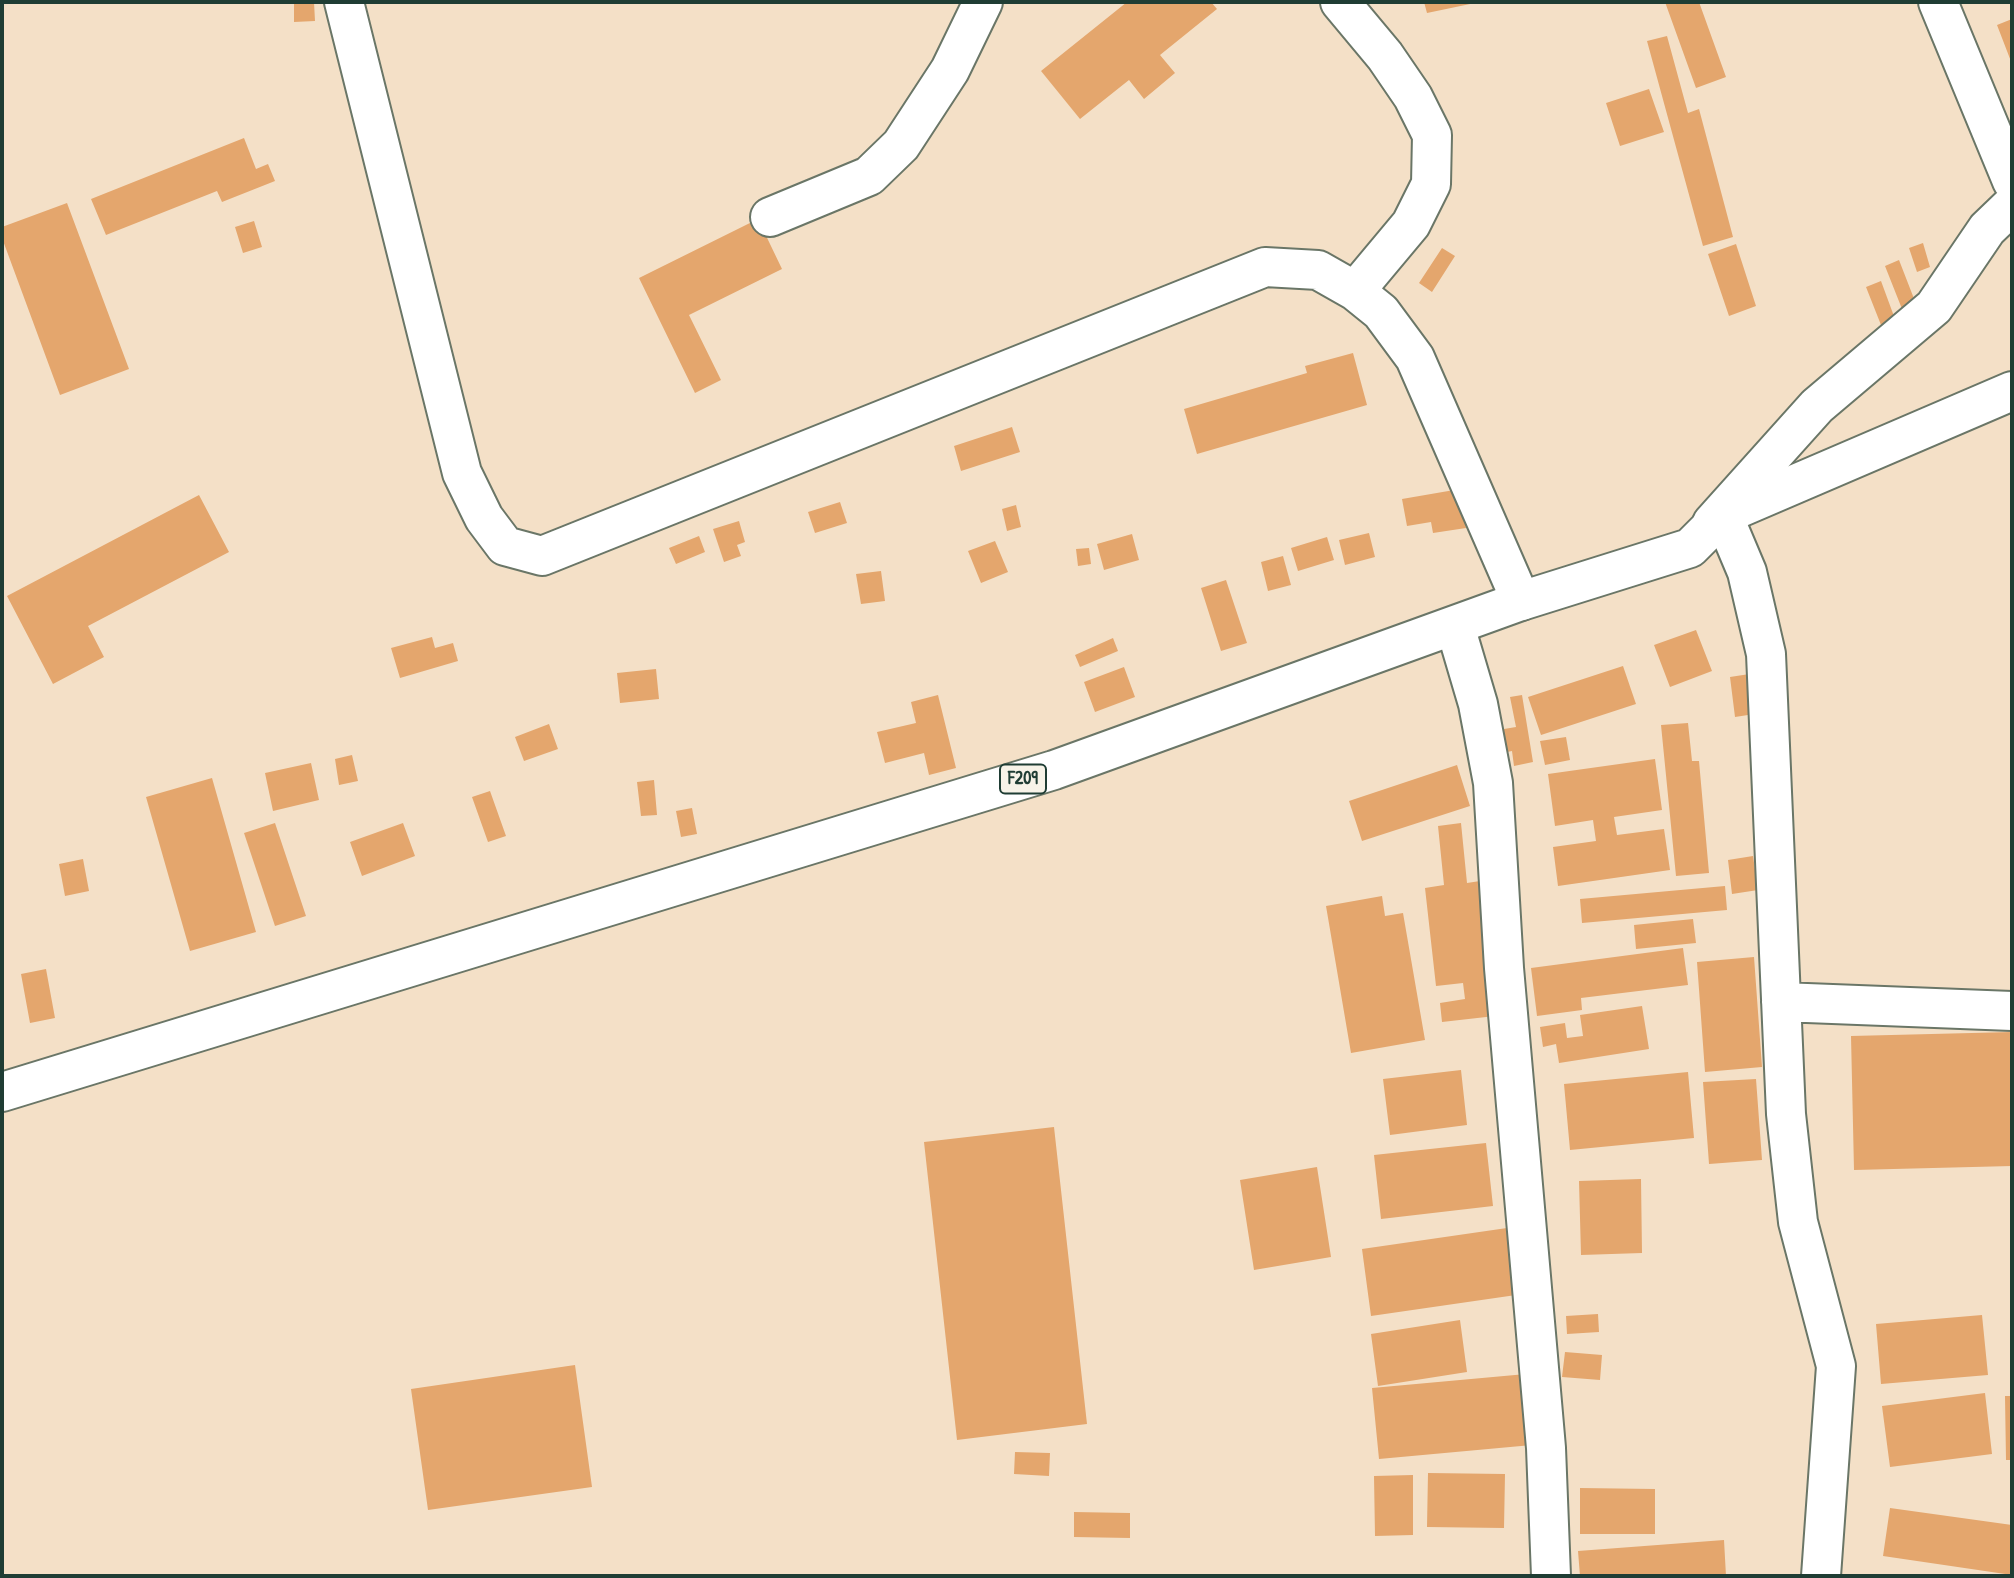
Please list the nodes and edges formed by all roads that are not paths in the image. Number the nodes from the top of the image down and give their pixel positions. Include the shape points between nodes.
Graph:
1 (344, 2) edge
2 (984, 2) edge
3 (1340, 2) edge
4 (1938, 2) edge
5 (2012, 181) edge
6 (2012, 205) edge
7 (770, 217) dead end
8 (1355, 291) junction
9 (2012, 391) edge
10 (1723, 515) junction
11 (1690, 548) junction
12 (1521, 601) junction
13 (1455, 626) junction
14 (1781, 1002) junction
15 (2012, 1011) edge
16 (2, 1092) edge
17 (1551, 1576) edge
18 (1821, 1576) edge

1 - 8 street via 462,473 505,546 542,556 1265,267 1318,270
2 - 7 street via 950,70 901,145 869,176
3 - 8 street via 1385,56 1432,135 1431,184 1411,224
4 - 5 street
6 - 11 street via 1987,229 1934,307 1817,406
8 - 12 street via 1381,312 1415,358
9 - 10 street, F209
10 - 11 street, F209
10 - 14 street via 1747,572 1766,654
11 - 12 street, F209
12 - 13 street, F209
13 - 16 street, F209 via 1054,770
13 - 17 street via 1478,704 1493,783 1504,968 1546,1448
14 - 15 street
14 - 18 street via 1786,1114 1798,1222 1836,1366

